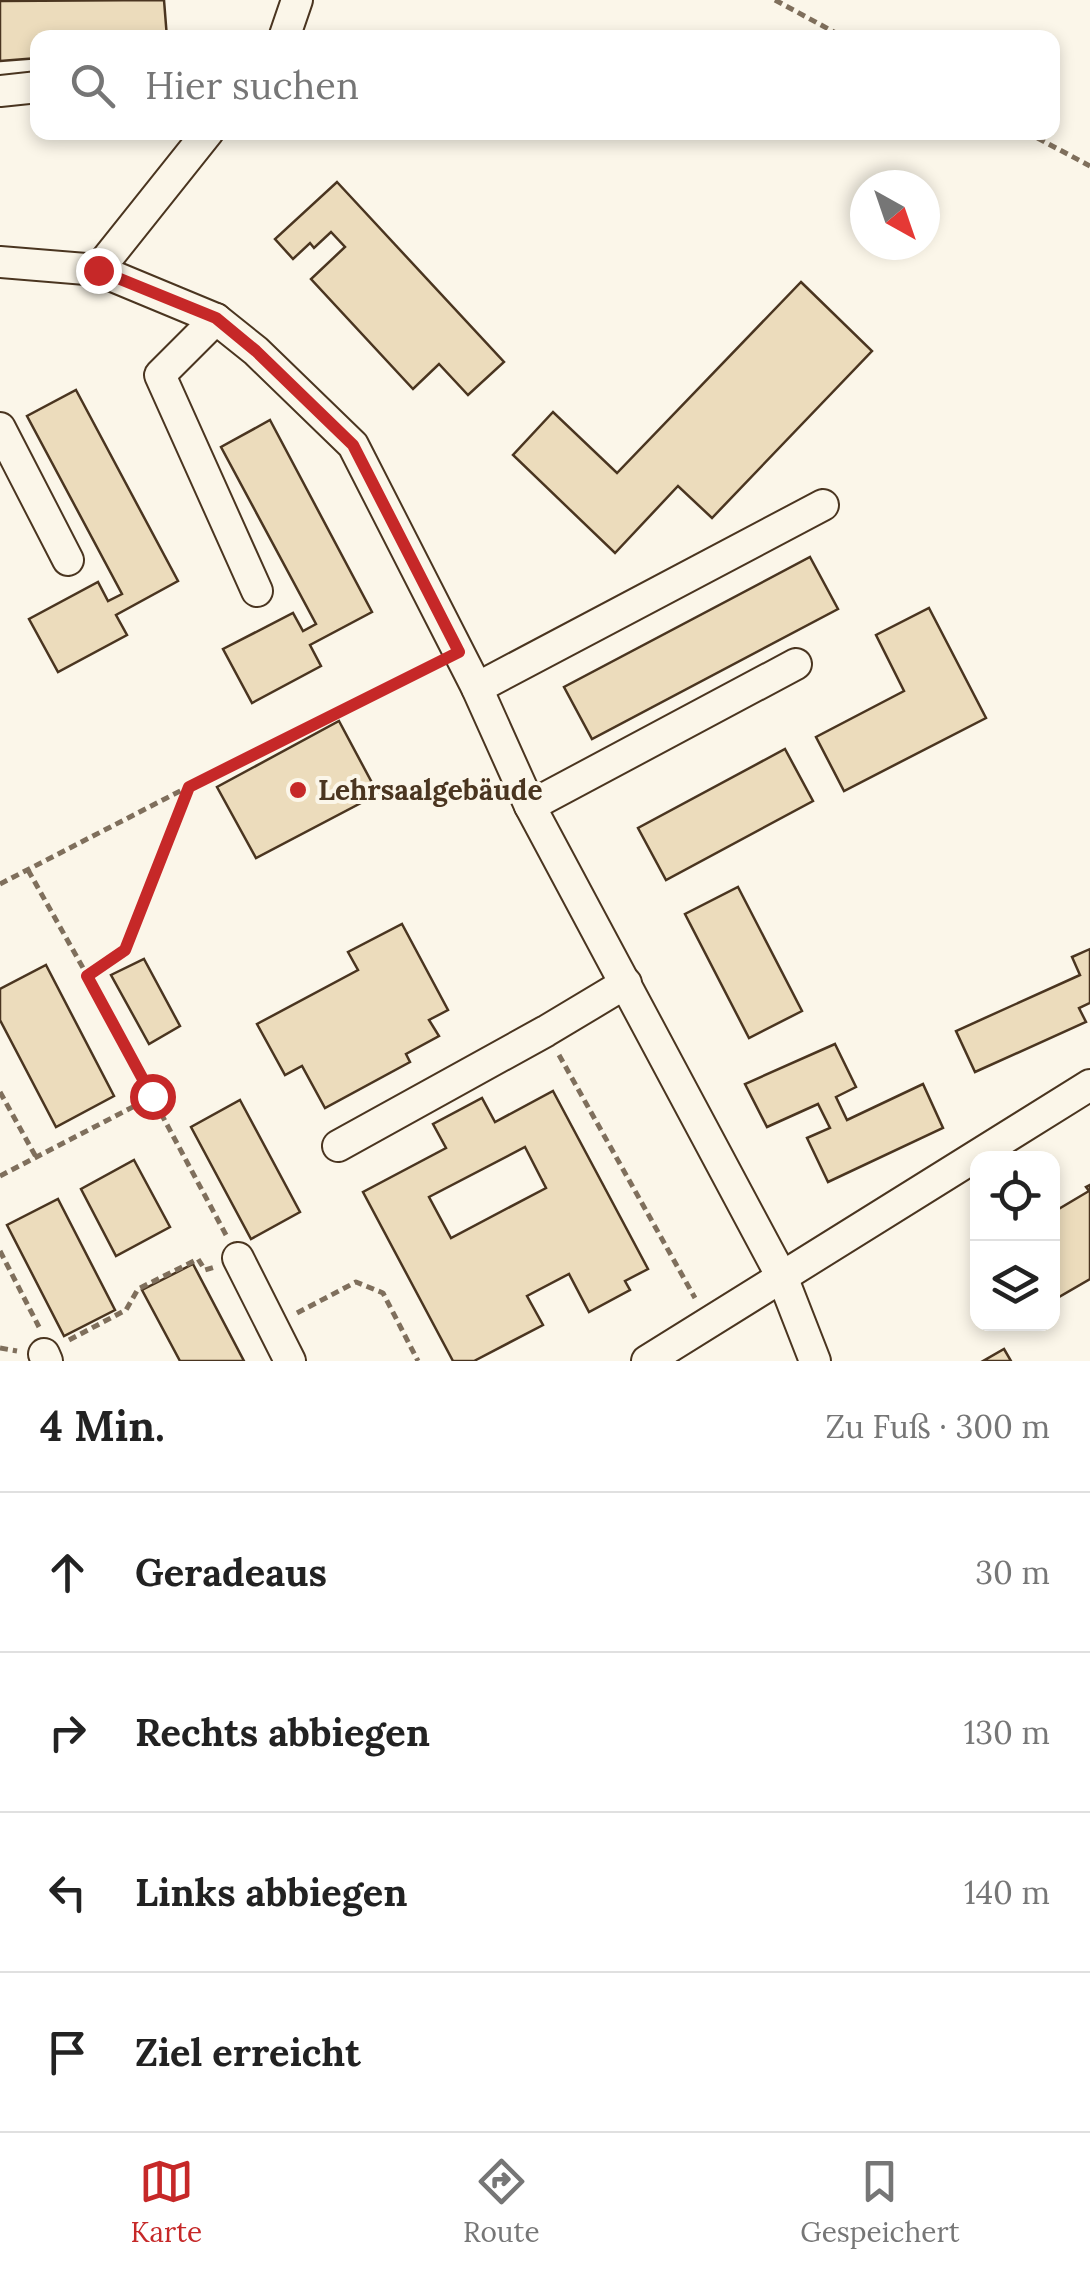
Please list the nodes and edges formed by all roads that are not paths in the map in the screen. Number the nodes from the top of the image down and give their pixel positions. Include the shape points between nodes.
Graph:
1 (297, 0) edge
2 (286, 30) edge
3 (30, 88) edge
4 (0, 91) edge
5 (202, 140) edge
6 (0, 262) edge
7 (98, 270) junction
8 (216, 318) junction
9 (0, 428) edge
10 (823, 505) dead end
11 (68, 560) dead end
12 (257, 591) dead end
13 (796, 664) dead end
14 (477, 688) junction
15 (530, 806) junction
16 (626, 983) junction
17 (1090, 1085) edge
18 (338, 1146) dead end
19 (238, 1258) road end
20 (783, 1278) junction
21 (654, 1359) edge
22 (290, 1361) edge
23 (816, 1361) edge

1 - 2 lane
3 - 4 lane
5 - 7 lane
6 - 7 lane
7 - 8 lane
8 - 12 lane via 160,375
8 - 14 lane via 353,445
9 - 11 lane
10 - 14 lane
13 - 15 lane
14 - 15 lane
15 - 16 lane
16 - 18 lane
16 - 20 lane
17 - 20 lane
19 - 22 lane
20 - 21 lane
20 - 23 lane

